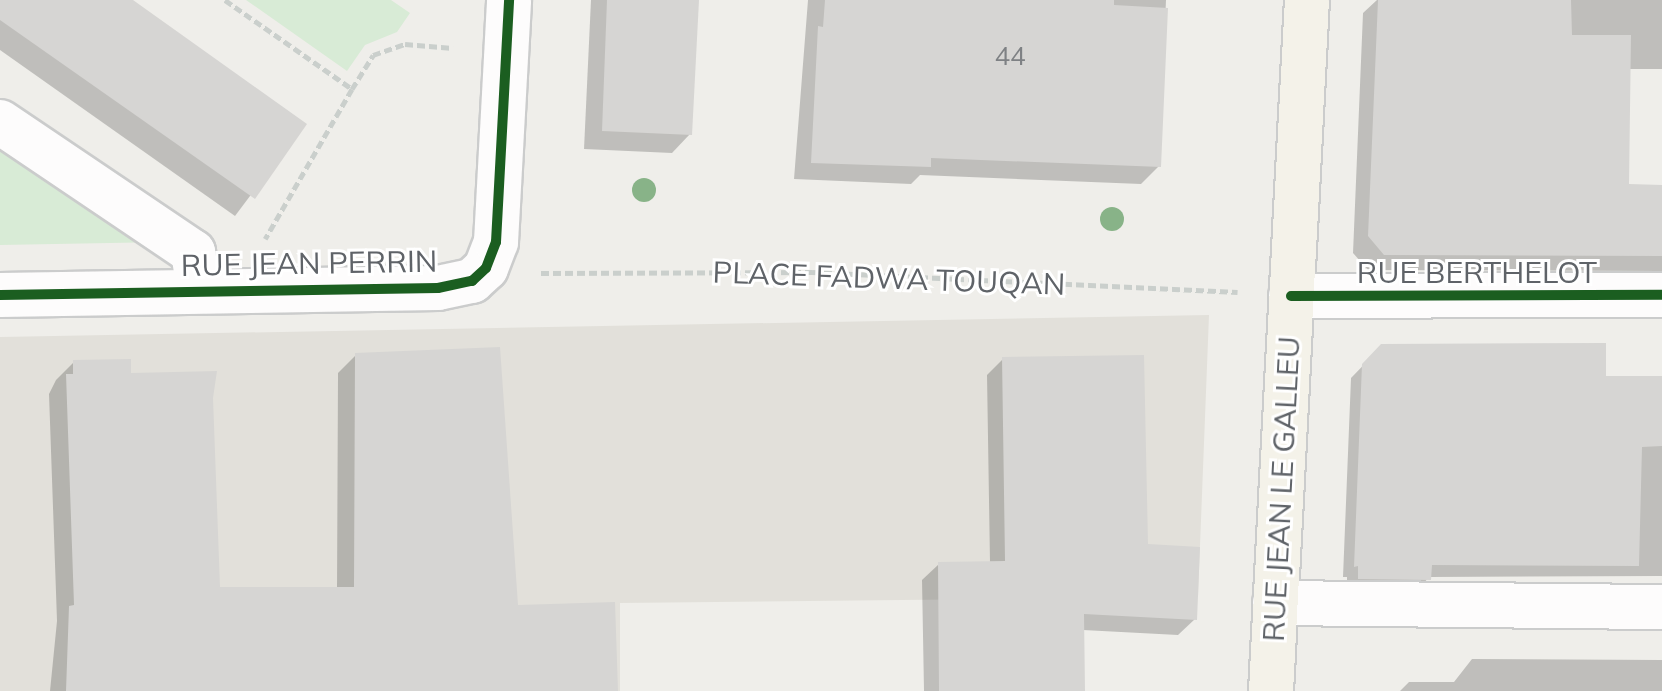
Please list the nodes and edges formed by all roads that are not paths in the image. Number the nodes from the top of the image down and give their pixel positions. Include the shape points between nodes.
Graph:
1 (509, 0) edge
2 (1307, 0) edge
3 (0, 122) edge
4 (218, 288) junction
5 (0, 295) edge
6 (1662, 295) edge
7 (1291, 296) junction
8 (1275, 603) junction
9 (1662, 607) edge
10 (1271, 691) edge

1 - 4 street, RUE JEAN PERRIN via 496,242 486,268 472,281 438,288
2 - 7 main road, RUE JEAN LE GALLEU
3 - 4 street via 193,252
4 - 5 street, RUE JEAN PERRIN
6 - 7 street, RUE BERTHELOT
7 - 8 main road, RUE JEAN LE GALLEU
8 - 9 street
8 - 10 main road, RUE JEAN LE GALLEU

